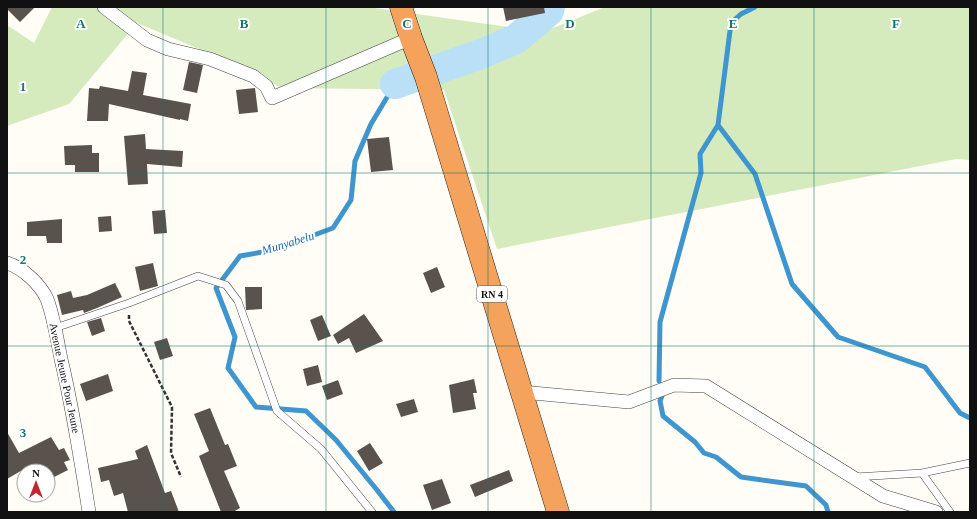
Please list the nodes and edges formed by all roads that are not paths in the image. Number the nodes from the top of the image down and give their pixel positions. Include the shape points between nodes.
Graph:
1 (104, 7) edge
2 (401, 7) edge
3 (414, 46) junction
4 (7, 263) edge
5 (55, 328) junction
6 (522, 392) junction
7 (970, 463) edge
8 (922, 473) junction
9 (853, 478) junction
10 (89, 512) edge
11 (372, 512) edge
12 (558, 512) edge
13 (936, 512) edge
14 (950, 512) edge

1 - 3 street via 147,40 168,49 210,59 253,76 266,86 272,98
2 - 3 highway, RN 4
3 - 6 highway, RN 4 via 426,77
4 - 5 street, Avenue Jeune Pour Jeune via 37,284 47,299
5 - 10 street, Avenue Jeune Pour Jeune via 73,410
5 - 11 lane via 198,276 226,285 238,301 277,412 321,449
6 - 9 street via 629,402 674,385 706,386
6 - 12 highway, RN 4
7 - 8 lane
8 - 9 lane
8 - 14 lane
9 - 13 street via 883,496

